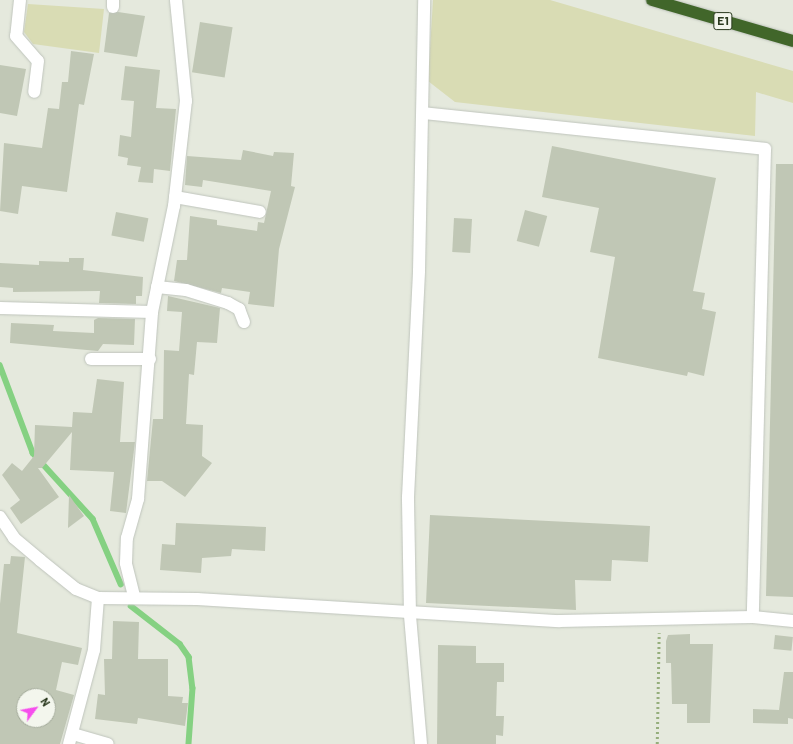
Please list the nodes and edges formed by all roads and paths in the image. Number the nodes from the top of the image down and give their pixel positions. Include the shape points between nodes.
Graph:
1 (20, 0) edge
2 (176, 0) edge
3 (424, 0) edge
4 (652, 0) edge
5 (793, 42) edge
6 (34, 92) dead end
7 (423, 113) junction
8 (175, 198) junction
9 (260, 212) dead end
10 (157, 287) junction
11 (0, 308) edge
12 (152, 312) junction
13 (244, 322) dead end
14 (90, 359) dead end
15 (150, 359) junction
16 (0, 517) edge
17 (134, 596) junction
18 (98, 598) junction
19 (410, 615) junction
20 (659, 617) junction
21 (753, 617) junction
22 (793, 621) edge
23 (71, 739) edge
24 (108, 744) edge
25 (421, 744) edge
26 (657, 744) edge

1 - 6 street via 16,36 38,61
2 - 8 street via 186,101
3 - 7 street
4 - 5 highway, E1
7 - 19 street via 408,497
7 - 21 street via 765,149
8 - 9 street
8 - 10 street
10 - 12 street
10 - 13 street via 186,290 228,302 239,308
11 - 12 street
12 - 15 street
14 - 15 street
15 - 17 street via 138,499 127,538 126,563
16 - 18 street via 14,538 76,590
17 - 18 street
17 - 19 street
18 - 23 street via 94,650
19 - 20 street via 559,621
19 - 25 street
20 - 21 street
20 - 26 path
21 - 22 street
23 - 24 street

